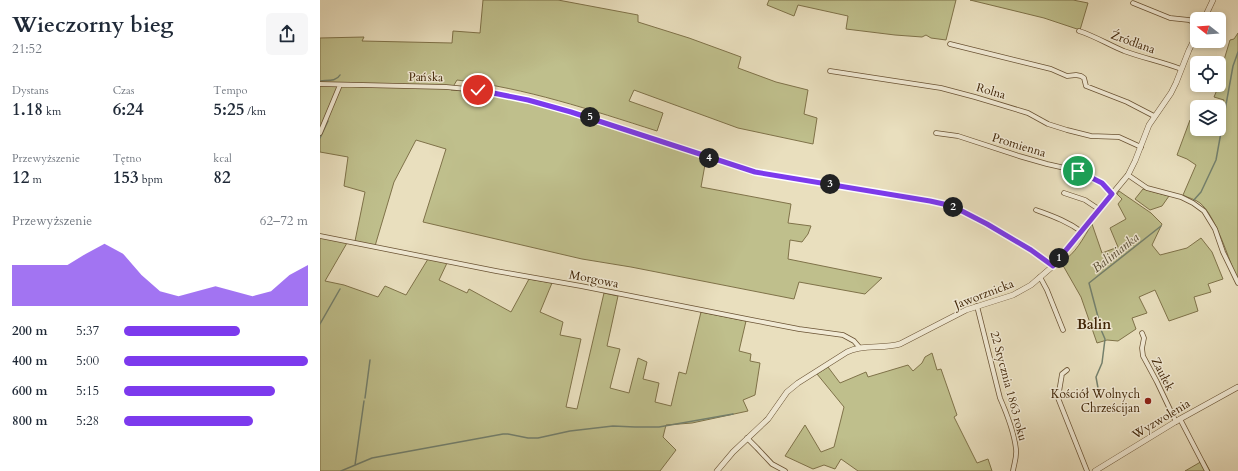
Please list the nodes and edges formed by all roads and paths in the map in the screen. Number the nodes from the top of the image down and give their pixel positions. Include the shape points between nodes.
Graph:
1 (1212, 0) edge
2 (1133, 3) dead end
3 (1207, 12) edge
4 (1190, 20) edge
5 (1079, 31) dead end
6 (950, 44) dead end
7 (1191, 48) edge
8 (1181, 69) junction
9 (830, 71) dead end
10 (320, 84) edge
11 (340, 86) junction
12 (1154, 116) junction
13 (936, 132) dead end
14 (320, 133) edge
15 (1141, 147) junction
16 (1128, 175) junction
17 (1064, 193) dead end
18 (1112, 194) junction
19 (1036, 210) dead end
20 (1100, 210) junction
21 (1082, 232) junction
22 (320, 236) edge
23 (1053, 266) junction
24 (1040, 278) junction
25 (1238, 283) edge
26 (977, 306) junction
27 (1063, 330) dead end
28 (1142, 333) dead end
29 (860, 348) junction
30 (1067, 370) dead end
31 (1238, 387) edge
32 (1178, 421) junction
33 (747, 438) junction
34 (717, 471) edge
35 (785, 471) edge
36 (1013, 471) edge
37 (1087, 471) edge
38 (1095, 471) edge
39 (1207, 471) edge

1 - 3 street
2 - 4 street via 1170,18
5 - 8 street, Źródlana via 1125,52
6 - 12 street via 1051,69 1067,76 1081,76 1086,86
7 - 8 street, Jaworznicka
8 - 12 street, Jaworznicka via 1171,93
9 - 15 street, Rolna via 975,96 1028,113 1048,124 1067,130 1091,136 1119,137
10 - 11 street, Pańska
11 - 14 street
11 - 23 street, Pańska via 446,87 478,90 571,112 755,172 948,205 987,224
12 - 15 street, Jaworznicka
13 - 18 street, Promienna via 1078,171 1102,183
15 - 16 street, Jaworznicka
16 - 18 street, Jaworznicka
16 - 25 street via 1147,188 1192,202 1204,211
17 - 20 street via 1085,200
18 - 20 street, Jaworznicka
19 - 21 street via 1072,224
20 - 21 street, Jaworznicka
21 - 23 street, Jaworznicka
22 - 29 street, Morgowa via 747,320 842,335 854,341
23 - 24 street, Jaworznicka
24 - 26 street, Jaworznicka via 1014,295
24 - 27 street
26 - 29 street, Jaworznicka via 900,344
26 - 36 street, 22 Stycznia 1863 roku via 1000,398 1015,442
28 - 32 street, Zaułek via 1143,356
29 - 33 street, Jaworznicka via 847,352 798,383 787,392 768,419
30 - 37 street via 1062,374 1058,398
31 - 32 street, Wyzwolenia
32 - 38 street, Wyzwolenia
32 - 39 street, Zaułek
33 - 34 street, Jaworznicka
33 - 35 street via 772,464

